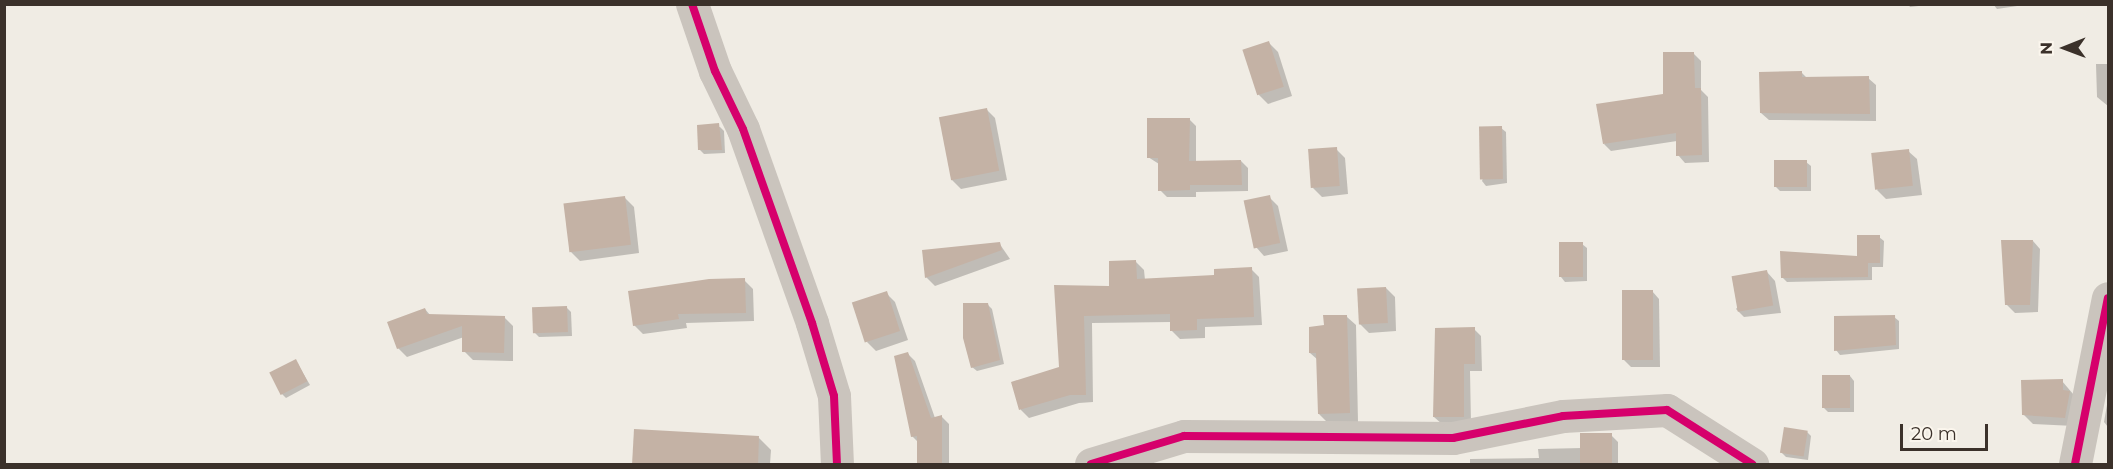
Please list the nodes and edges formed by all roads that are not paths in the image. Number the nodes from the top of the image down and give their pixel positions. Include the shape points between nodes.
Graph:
1 (692, 4) edge
2 (2108, 298) edge
3 (837, 465) edge
4 (1091, 465) edge
5 (1752, 465) edge
6 (2075, 465) edge

1 - 3 street via 716,72 743,129 812,322 834,396
2 - 6 street
4 - 5 street via 1184,436 1453,438 1563,416 1667,410

